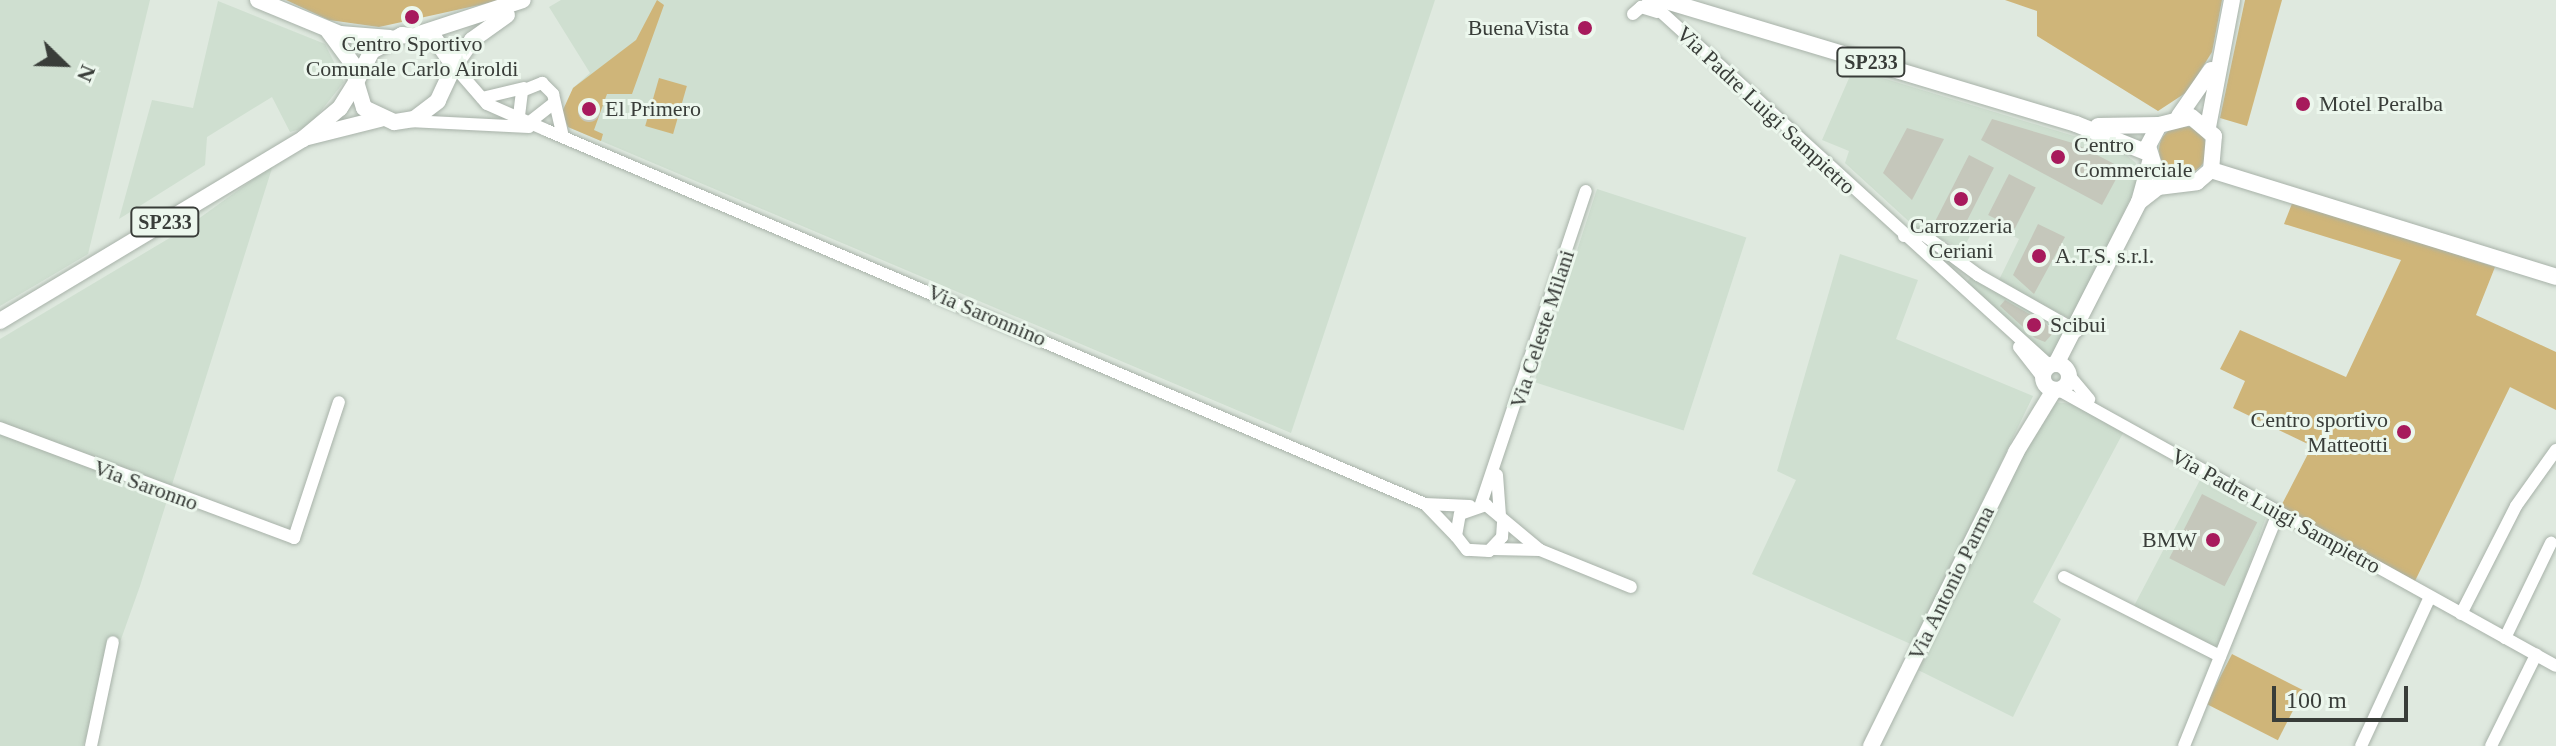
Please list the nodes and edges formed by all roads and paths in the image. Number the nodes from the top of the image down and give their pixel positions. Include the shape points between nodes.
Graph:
1 (258, 0) edge
2 (525, 0) edge
3 (1648, 0) edge
4 (2232, 0) edge
5 (1664, 4) edge
6 (1633, 14) dead end
7 (327, 29) junction
8 (418, 35) junction
9 (390, 38) junction
10 (2220, 54) junction
11 (454, 66) junction
12 (356, 82) junction
13 (524, 88) junction
14 (480, 98) junction
15 (554, 103) junction
16 (2179, 116) junction
17 (380, 119) junction
18 (409, 121) junction
19 (523, 122) junction
20 (2076, 124) junction
21 (2159, 125) junction
22 (2208, 127) junction
23 (563, 137) junction
24 (303, 139) junction
25 (2217, 148) junction
26 (2149, 158) junction
27 (2211, 170) junction
28 (2255, 180) junction
29 (2173, 184) junction
30 (1586, 191) dead end
31 (2139, 202) junction
32 (1904, 236) junction
33 (2556, 277) edge
34 (27, 305) junction
35 (0, 321) edge
36 (0, 330) edge
37 (2077, 331) junction
38 (2057, 376) junction
39 (339, 402) dead end
40 (0, 428) edge
41 (2556, 450) edge
42 (1498, 468) junction
43 (1425, 504) junction
44 (1475, 505) junction
45 (2278, 513) junction
46 (1502, 520) junction
47 (1456, 536) junction
48 (2551, 543) dead end
49 (1493, 549) junction
50 (1540, 550) junction
51 (2064, 577) dead end
52 (1631, 587) dead end
53 (2430, 597) junction
54 (2461, 614) junction
55 (2505, 638) junction
56 (113, 642) dead end
57 (2536, 655) junction
58 (2220, 656) junction
59 (2556, 666) edge
60 (91, 746) edge
61 (1871, 746) edge
62 (2184, 746) edge
63 (2361, 746) edge
64 (2491, 746) edge

1 - 7 main road
2 - 8 main road
2 - 11 main road via 472,40
3 - 5 street, Via Padre Luigi Sampietro
4 - 10 main road
5 - 6 street, Via Padre Luigi Sampietro via 1641,7
5 - 20 main road, SP233
5 - 32 street, Via Padre Luigi Sampietro via 1810,153
7 - 9 main road
7 - 12 main road via 351,56
8 - 9 main road
8 - 11 main road via 441,43
9 - 12 main road, SP233 via 367,57
10 - 16 main road
10 - 22 main road
11 - 14 street, Via Saronnino
11 - 18 main road via 443,95
12 - 17 main road via 360,103
12 - 24 main road, SP233 via 340,108
13 - 14 street
13 - 15 street via 546,85
13 - 19 street
14 - 19 street, Via Saronnino
15 - 19 street
15 - 23 street
16 - 21 main road, SP233
16 - 22 main road
17 - 18 main road, SP233
17 - 24 main road, SP233
18 - 19 street, Via Saronnino
19 - 23 street, Via Saronnino
20 - 21 main road, SP233
20 - 26 main road, SP233
21 - 26 main road
22 - 25 main road
23 - 43 street, Via Saronnino
24 - 34 main road, SP233
25 - 27 main road
25 - 28 main road
26 - 29 main road, SP233
26 - 31 main road, Via Antonio Parma
27 - 28 main road
27 - 29 main road via 2197,182
28 - 33 main road
29 - 31 main road
30 - 42 street, Via Celeste Milani
31 - 37 main road, Via Antonio Parma
32 - 37 street, Via Padre Luigi Sampietro via 1924,235 1978,275
32 - 38 street, Via Padre Luigi Sampietro
34 - 35 main road, SP233
34 - 36 street
37 - 38 main road, Via Antonio Parma
38 - 45 street, Via Padre Luigi Sampietro via 2094,404
38 - 61 main road, Via Antonio Parma
39 - 40 street, Via Saronno via 294,538
41 - 54 street via 2516,506
42 - 44 street
42 - 46 street
43 - 44 street, Via Saronnino
43 - 47 street, Via Saronnino
44 - 46 street, Via Saronnino
44 - 47 street via 1456,521
45 - 53 street, Via Padre Luigi Sampietro
45 - 58 street
46 - 49 street
46 - 50 street, Via Saronnino
47 - 49 street, Via Saronnino via 1467,550
48 - 55 street
49 - 50 street, Via Saronnino
50 - 52 street, Via Saronnino
51 - 58 street
53 - 54 street, Via Padre Luigi Sampietro
53 - 63 street
54 - 55 street, Via Padre Luigi Sampietro
55 - 57 street, Via Padre Luigi Sampietro
56 - 60 street
57 - 59 street, Via Padre Luigi Sampietro
57 - 64 street
58 - 62 street

